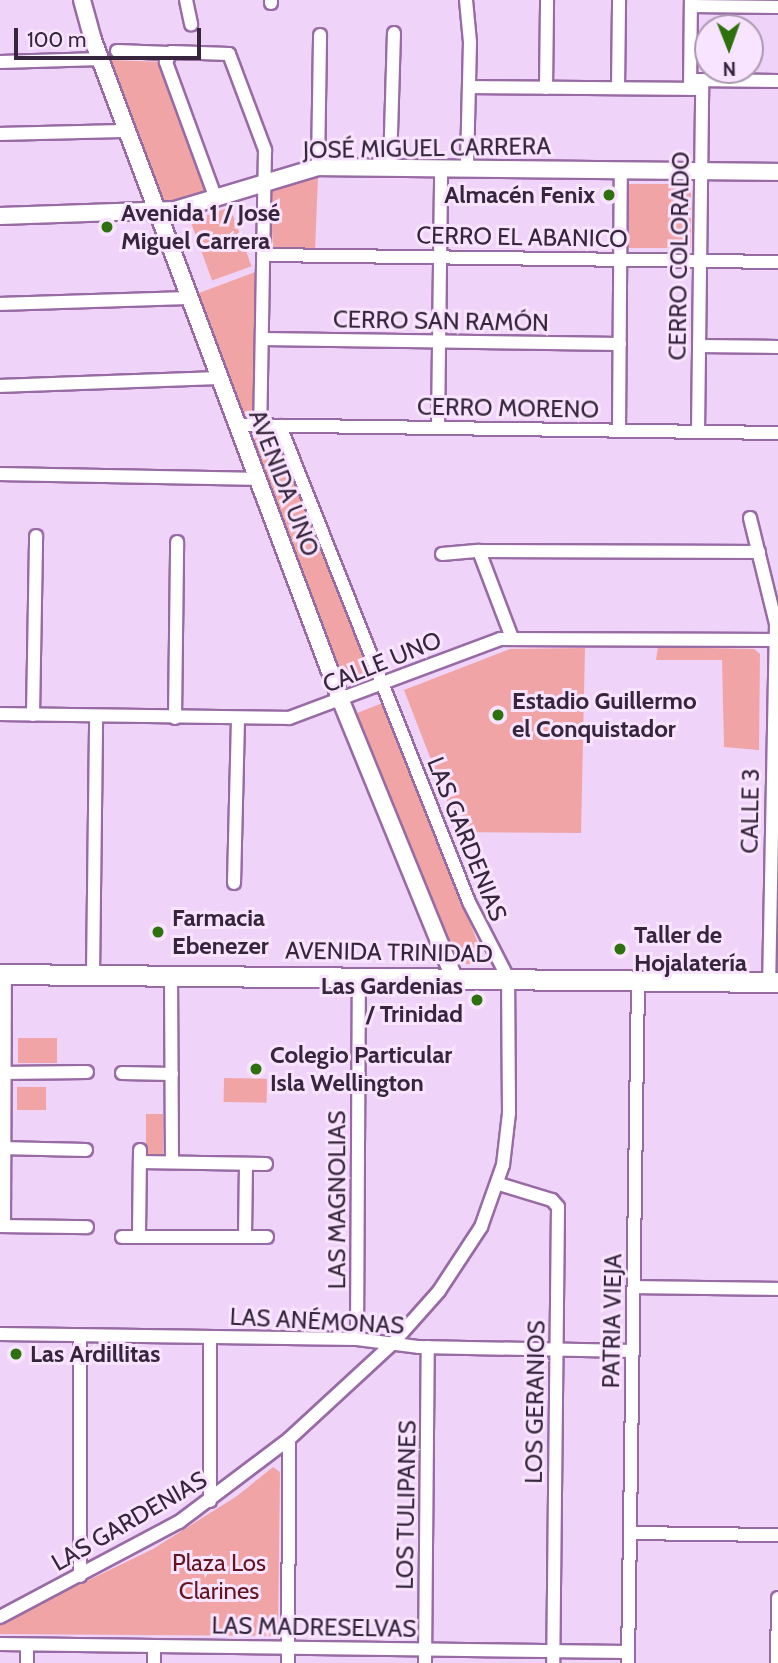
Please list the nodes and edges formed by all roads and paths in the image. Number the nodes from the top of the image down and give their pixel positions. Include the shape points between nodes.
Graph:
1 (82, 0) edge
2 (186, 0) edge
3 (466, 0) edge
4 (547, 0) edge
5 (619, 0) edge
6 (691, 3) edge
7 (778, 7) edge
8 (191, 24) dead end
9 (394, 33) dead end
10 (320, 34) dead end
11 (117, 51) dead end
12 (694, 52) edge
13 (168, 54) junction
14 (101, 60) junction
15 (0, 62) edge
16 (696, 84) joint
17 (469, 87) junction
18 (546, 88) junction
19 (618, 88) junction
20 (127, 131) junction
21 (0, 134) edge
22 (318, 167) junction
23 (390, 167) junction
24 (441, 168) junction
25 (467, 168) junction
26 (621, 170) junction
27 (702, 171) junction
28 (778, 172) edge
29 (265, 180) junction
30 (216, 200) junction
31 (157, 212) junction
32 (0, 216) edge
33 (264, 255) junction
34 (440, 257) junction
35 (621, 259) junction
36 (700, 261) junction
37 (778, 262) edge
38 (190, 298) junction
39 (0, 304) edge
40 (262, 339) junction
41 (439, 342) junction
42 (620, 344) junction
43 (699, 346) junction
44 (778, 347) edge
45 (220, 378) junction
46 (0, 386) edge
47 (238, 425) junction
48 (260, 425) junction
49 (280, 426) junction
50 (438, 428) junction
51 (619, 431) junction
52 (698, 432) junction
53 (778, 433) edge
54 (0, 474) edge
55 (258, 479) junction
56 (750, 518) dead end
57 (36, 536) dead end
58 (177, 542) dead end
59 (479, 551) junction
60 (759, 552) junction
61 (442, 554) dead end
62 (512, 638) junction
63 (776, 640) edge
64 (383, 684) junction
65 (341, 701) junction
66 (0, 714) edge
67 (33, 715) junction
68 (96, 716) junction
69 (175, 718) junction
70 (238, 718) junction
71 (234, 883) dead end
72 (3, 974) edge
73 (93, 974) junction
74 (171, 975) junction
75 (359, 976) junction
76 (454, 978) junction
77 (508, 978) junction
78 (638, 980) junction
79 (773, 982) edge
80 (87, 1072) dead end
81 (2, 1073) edge
82 (122, 1073) dead end
83 (172, 1074) junction
84 (2, 1148) edge
85 (86, 1150) dead end
86 (172, 1163) junction
87 (246, 1164) junction
88 (266, 1164) dead end
89 (499, 1185) junction
90 (2, 1226) edge
91 (87, 1227) dead end
92 (139, 1234) junction
93 (245, 1236) junction
94 (122, 1237) dead end
95 (267, 1237) dead end
96 (634, 1287) junction
97 (778, 1289) edge
98 (0, 1334) edge
99 (80, 1336) junction
100 (210, 1337) junction
101 (360, 1340) junction
102 (392, 1344) junction
103 (428, 1347) junction
104 (556, 1350) junction
105 (633, 1351) junction
106 (367, 1367) junction
107 (289, 1438) junction
108 (210, 1501) junction
109 (630, 1533) junction
110 (778, 1535) edge
111 (79, 1576) junction
112 (778, 1598) edge
113 (0, 1617) edge
114 (0, 1644) edge
115 (27, 1645) junction
116 (154, 1646) junction
117 (288, 1648) junction
118 (425, 1656) edge
119 (553, 1657) edge
120 (628, 1658) edge
121 (27, 1663) edge
122 (154, 1663) edge
123 (288, 1663) edge
124 (777, 1663) edge

1 - 14 street, AVENIDA UNO
2 - 8 street
3 - 17 street
4 - 18 street
5 - 19 street
6 - 7 street
6 - 12 street, CERRO COLORADO
9 - 23 street
10 - 22 street
11 - 13 street
13 - 29 street via 229,54 265,150
13 - 30 street
14 - 15 street
14 - 20 street, AVENIDA UNO
16 - 19 street
16 - 27 street, CERRO COLORADO
17 - 18 street
17 - 25 street
18 - 19 street
20 - 21 street
20 - 31 street, AVENIDA UNO
22 - 23 street, JOSÉ MIGUEL CARRERA
22 - 29 street, JOSÉ MIGUEL CARRERA
23 - 24 street, JOSÉ MIGUEL CARRERA
24 - 25 street, JOSÉ MIGUEL CARRERA
24 - 34 street
25 - 26 street, JOSÉ MIGUEL CARRERA
26 - 27 street, JOSÉ MIGUEL CARRERA
26 - 35 street
27 - 28 street, JOSÉ MIGUEL CARRERA
27 - 36 street, CERRO COLORADO
29 - 30 street, JOSÉ MIGUEL CARRERA
29 - 33 street
30 - 31 street, JOSÉ MIGUEL CARRERA
31 - 32 street, JOSÉ MIGUEL CARRERA
31 - 38 street, AVENIDA UNO
33 - 34 street, CERRO EL ABANICO
33 - 40 street
34 - 35 street, CERRO EL ABANICO
34 - 41 street
35 - 36 street, CERRO EL ABANICO
35 - 42 street
36 - 37 street, CERRO EL ABANICO
36 - 43 street, CERRO COLORADO
38 - 39 street
38 - 45 street, AVENIDA UNO
40 - 41 street, CERRO SAN RAMÓN
40 - 48 street
41 - 42 street, CERRO SAN RAMÓN
41 - 50 street
42 - 51 street
43 - 44 street
43 - 52 street, CERRO COLORADO
45 - 46 street
45 - 47 street, AVENIDA UNO
47 - 48 street, CERRO MORENO
47 - 55 street, AVENIDA UNO
48 - 49 street, CERRO MORENO
49 - 50 street, CERRO MORENO
49 - 64 street, LAS GARDENIAS
50 - 51 street, CERRO MORENO
51 - 52 street, CERRO MORENO
52 - 53 street, CERRO MORENO
54 - 55 street
55 - 65 street, AVENIDA UNO
56 - 60 street, CALLE 3
57 - 67 street
58 - 69 street
59 - 60 street
59 - 61 street
59 - 62 street
60 - 63 street, CALLE 3 via 775,615
62 - 63 street, CALLE UNO
62 - 64 street, CALLE UNO via 490,642
63 - 79 street, CALLE 3
64 - 65 street, CALLE UNO
64 - 77 street, LAS GARDENIAS via 478,924
65 - 70 street, CALLE UNO via 289,718
65 - 76 street, AVENIDA UNO
66 - 67 street, CALLE UNO
67 - 68 street, CALLE UNO
68 - 69 street, CALLE UNO
68 - 73 street
69 - 70 street, CALLE UNO
70 - 71 street
72 - 73 main road, AVENIDA TRINIDAD
72 - 81 street
73 - 74 main road, AVENIDA TRINIDAD
74 - 75 main road, AVENIDA TRINIDAD
74 - 83 street
75 - 76 main road, AVENIDA TRINIDAD
75 - 101 street, LAS MAGNOLIAS
76 - 77 main road, AVENIDA TRINIDAD
77 - 78 main road, AVENIDA TRINIDAD
77 - 89 street, LAS GARDENIAS via 509,1113
78 - 79 main road, AVENIDA TRINIDAD
78 - 96 street, PATRIA VIEJA
80 - 81 street
81 - 84 street
82 - 83 street
83 - 86 street
84 - 85 street
84 - 90 street
86 - 87 street
86 - 92 street via 140,1156
87 - 88 street
87 - 93 street
89 - 102 street, LAS GARDENIAS via 457,1266
89 - 104 street, LOS GERANIOS via 552,1200 558,1207
90 - 91 street
92 - 93 street
92 - 94 street
93 - 95 street
96 - 97 street
96 - 105 street, PATRIA VIEJA
98 - 99 street, LAS ANÉMONAS
99 - 100 street, LAS ANÉMONAS
99 - 111 street
100 - 101 street, LAS ANÉMONAS
100 - 108 street
101 - 102 street, LAS ANÉMONAS
101 - 106 street
102 - 103 street, LAS ANÉMONAS
102 - 106 street, LAS GARDENIAS
103 - 104 street, LAS ANÉMONAS
103 - 118 street, LOS TULIPANES
104 - 105 street, LAS ANÉMONAS
104 - 119 street, LOS GERANIOS
105 - 109 street, PATRIA VIEJA
106 - 107 street, LAS GARDENIAS
107 - 108 street, LAS GARDENIAS
107 - 117 street
108 - 111 street, LAS GARDENIAS
109 - 110 street
109 - 120 street, PATRIA VIEJA
111 - 113 street, LAS GARDENIAS
112 - 124 street
114 - 115 street, LAS MADRESELVAS
115 - 116 street, LAS MADRESELVAS
115 - 121 street
116 - 117 street, LAS MADRESELVAS
116 - 122 street
117 - 118 street, LAS MADRESELVAS
117 - 123 street
118 - 119 street, LAS MADRESELVAS
119 - 120 street, LAS MADRESELVAS

